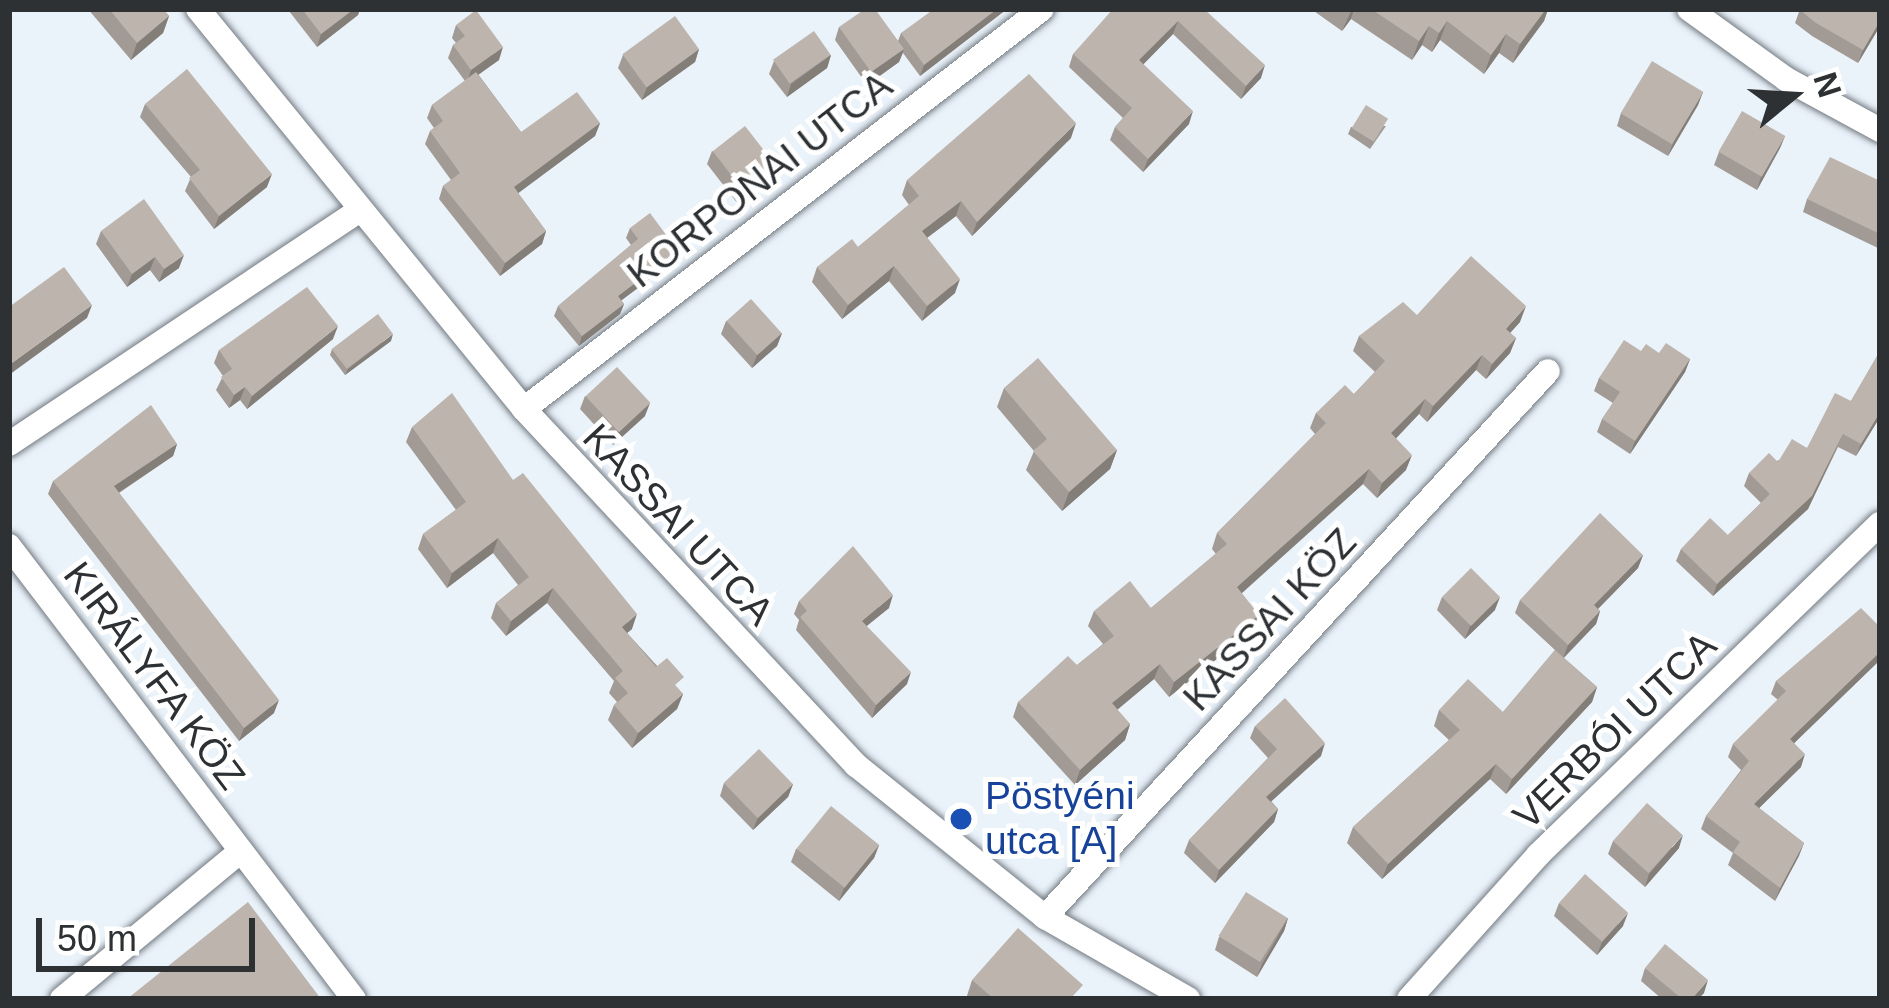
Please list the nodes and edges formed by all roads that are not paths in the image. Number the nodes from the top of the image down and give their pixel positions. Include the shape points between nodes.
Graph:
1 (198, 9) edge
2 (1042, 9) edge
3 (1689, 9) edge
4 (1880, 130) edge
5 (359, 211) junction
6 (1548, 371) dead end
7 (524, 410) junction
8 (9, 444) edge
9 (1880, 524) edge
10 (9, 546) edge
11 (241, 850) junction
12 (1045, 917) junction
13 (1141, 989) edge
14 (62, 999) edge
15 (354, 999) edge
16 (1188, 999) edge
17 (1409, 999) edge

1 - 5 street, KASSAI UTCA
2 - 7 street, KORPONAI UTCA
3 - 4 street via 1786,79
5 - 7 street, KASSAI UTCA
5 - 8 street
6 - 12 street, KASSAI KÖZ
7 - 12 street, KASSAI UTCA via 856,765
9 - 17 street, VERBÓI UTCA via 1538,855
10 - 11 street, KIRÁLYFA KÖZ
11 - 14 street, KIRÁLYFA KÖZ
11 - 15 street, KIRÁLYFA KÖZ
12 - 13 street, KASSAI UTCA
13 - 16 street, KASSAI UTCA

